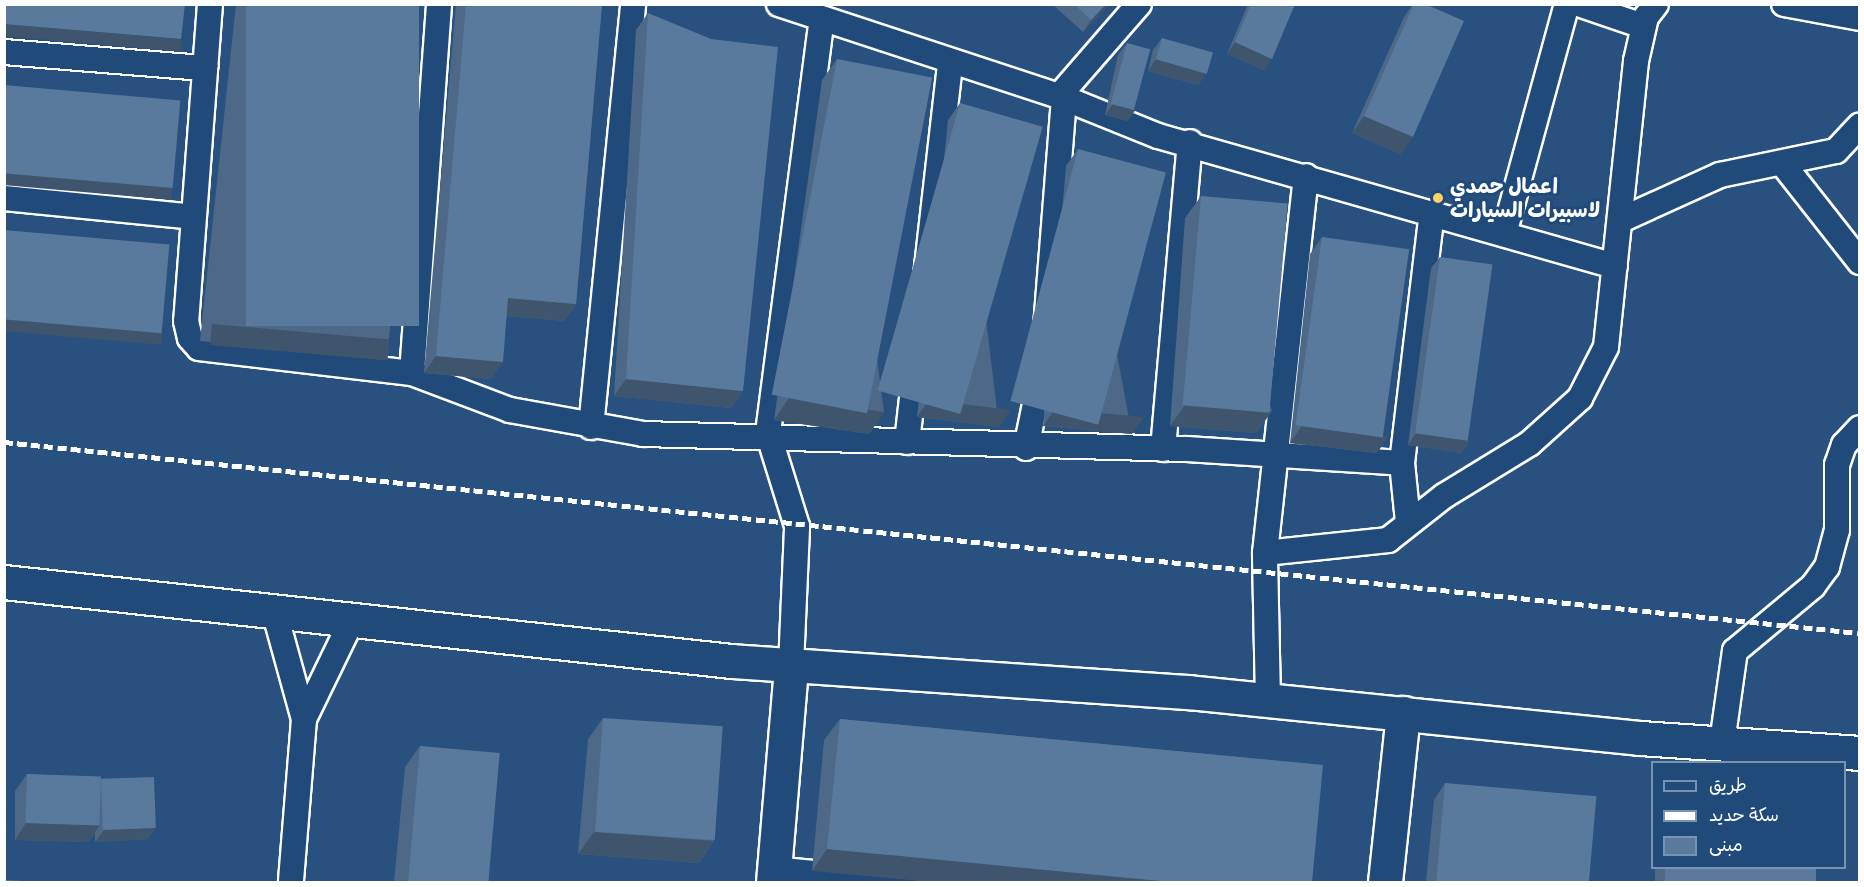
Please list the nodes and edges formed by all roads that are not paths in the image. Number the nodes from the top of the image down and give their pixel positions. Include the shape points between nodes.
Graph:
1 (210, 4) edge
2 (439, 4) edge
3 (633, 4) edge
4 (779, 4) edge
5 (1138, 4) edge
6 (1567, 4) edge
7 (1578, 4) edge
8 (1656, 4) edge
9 (1784, 4) edge
10 (1860, 18) edge
11 (822, 20) junction
12 (1643, 26) junction
13 (4, 52) edge
14 (950, 64) junction
15 (205, 68) junction
16 (1061, 98) junction
17 (1860, 125) edge
18 (1190, 142) junction
19 (1782, 163) junction
20 (1306, 176) junction
21 (4, 198) edge
22 (1432, 213) junction
23 (194, 217) junction
24 (1623, 219) junction
25 (1504, 234) junction
26 (1860, 262) edge
27 (1615, 266) junction
28 (412, 374) junction
29 (591, 427) junction
30 (1860, 429) edge
31 (768, 433) junction
32 (907, 442) junction
33 (1026, 448) junction
34 (1163, 449) junction
35 (1273, 453) junction
36 (1402, 463) junction
37 (1408, 522) junction
38 (1265, 553) junction
39 (4, 582) edge
40 (275, 614) junction
41 (351, 622) junction
42 (791, 666) junction
43 (1268, 700) junction
44 (1403, 714) junction
45 (304, 719) junction
46 (1722, 743) junction
47 (1860, 753) edge
48 (774, 876) edge
49 (291, 882) edge
50 (907, 882) edge
51 (1385, 882) edge

1 - 15 street
2 - 28 street
3 - 29 street
4 - 11 street
5 - 16 street
6 - 25 street
7 - 12 street
8 - 12 street
9 - 10 street
11 - 14 street
11 - 31 street
12 - 24 street
13 - 15 street
14 - 16 street
14 - 32 street
15 - 23 street
16 - 18 street via 1158,136
16 - 33 street via 1043,364
17 - 19 street via 1836,151
18 - 20 street
18 - 34 street
19 - 24 street via 1720,175
19 - 26 street
20 - 22 street
20 - 35 street
21 - 23 street
22 - 25 street
22 - 36 street
23 - 28 street via 186,321 190,338 199,348
24 - 27 street
25 - 27 street
27 - 37 street via 1606,347 1580,398 1529,444
28 - 29 street via 510,410
29 - 31 street via 643,434
30 - 46 street via 1844,445 1837,465 1837,530 1827,567 1813,586 1735,651
31 - 32 street
31 - 42 street via 797,526
32 - 33 street
33 - 34 street
34 - 35 street
35 - 36 street
35 - 38 street
36 - 37 street
37 - 38 street via 1384,542
38 - 43 street
39 - 40 street
40 - 41 street
40 - 45 street
41 - 42 street
41 - 45 street
42 - 43 street
42 - 48 street
43 - 44 street
44 - 46 street
44 - 51 street
45 - 49 street
46 - 47 street
48 - 50 street

